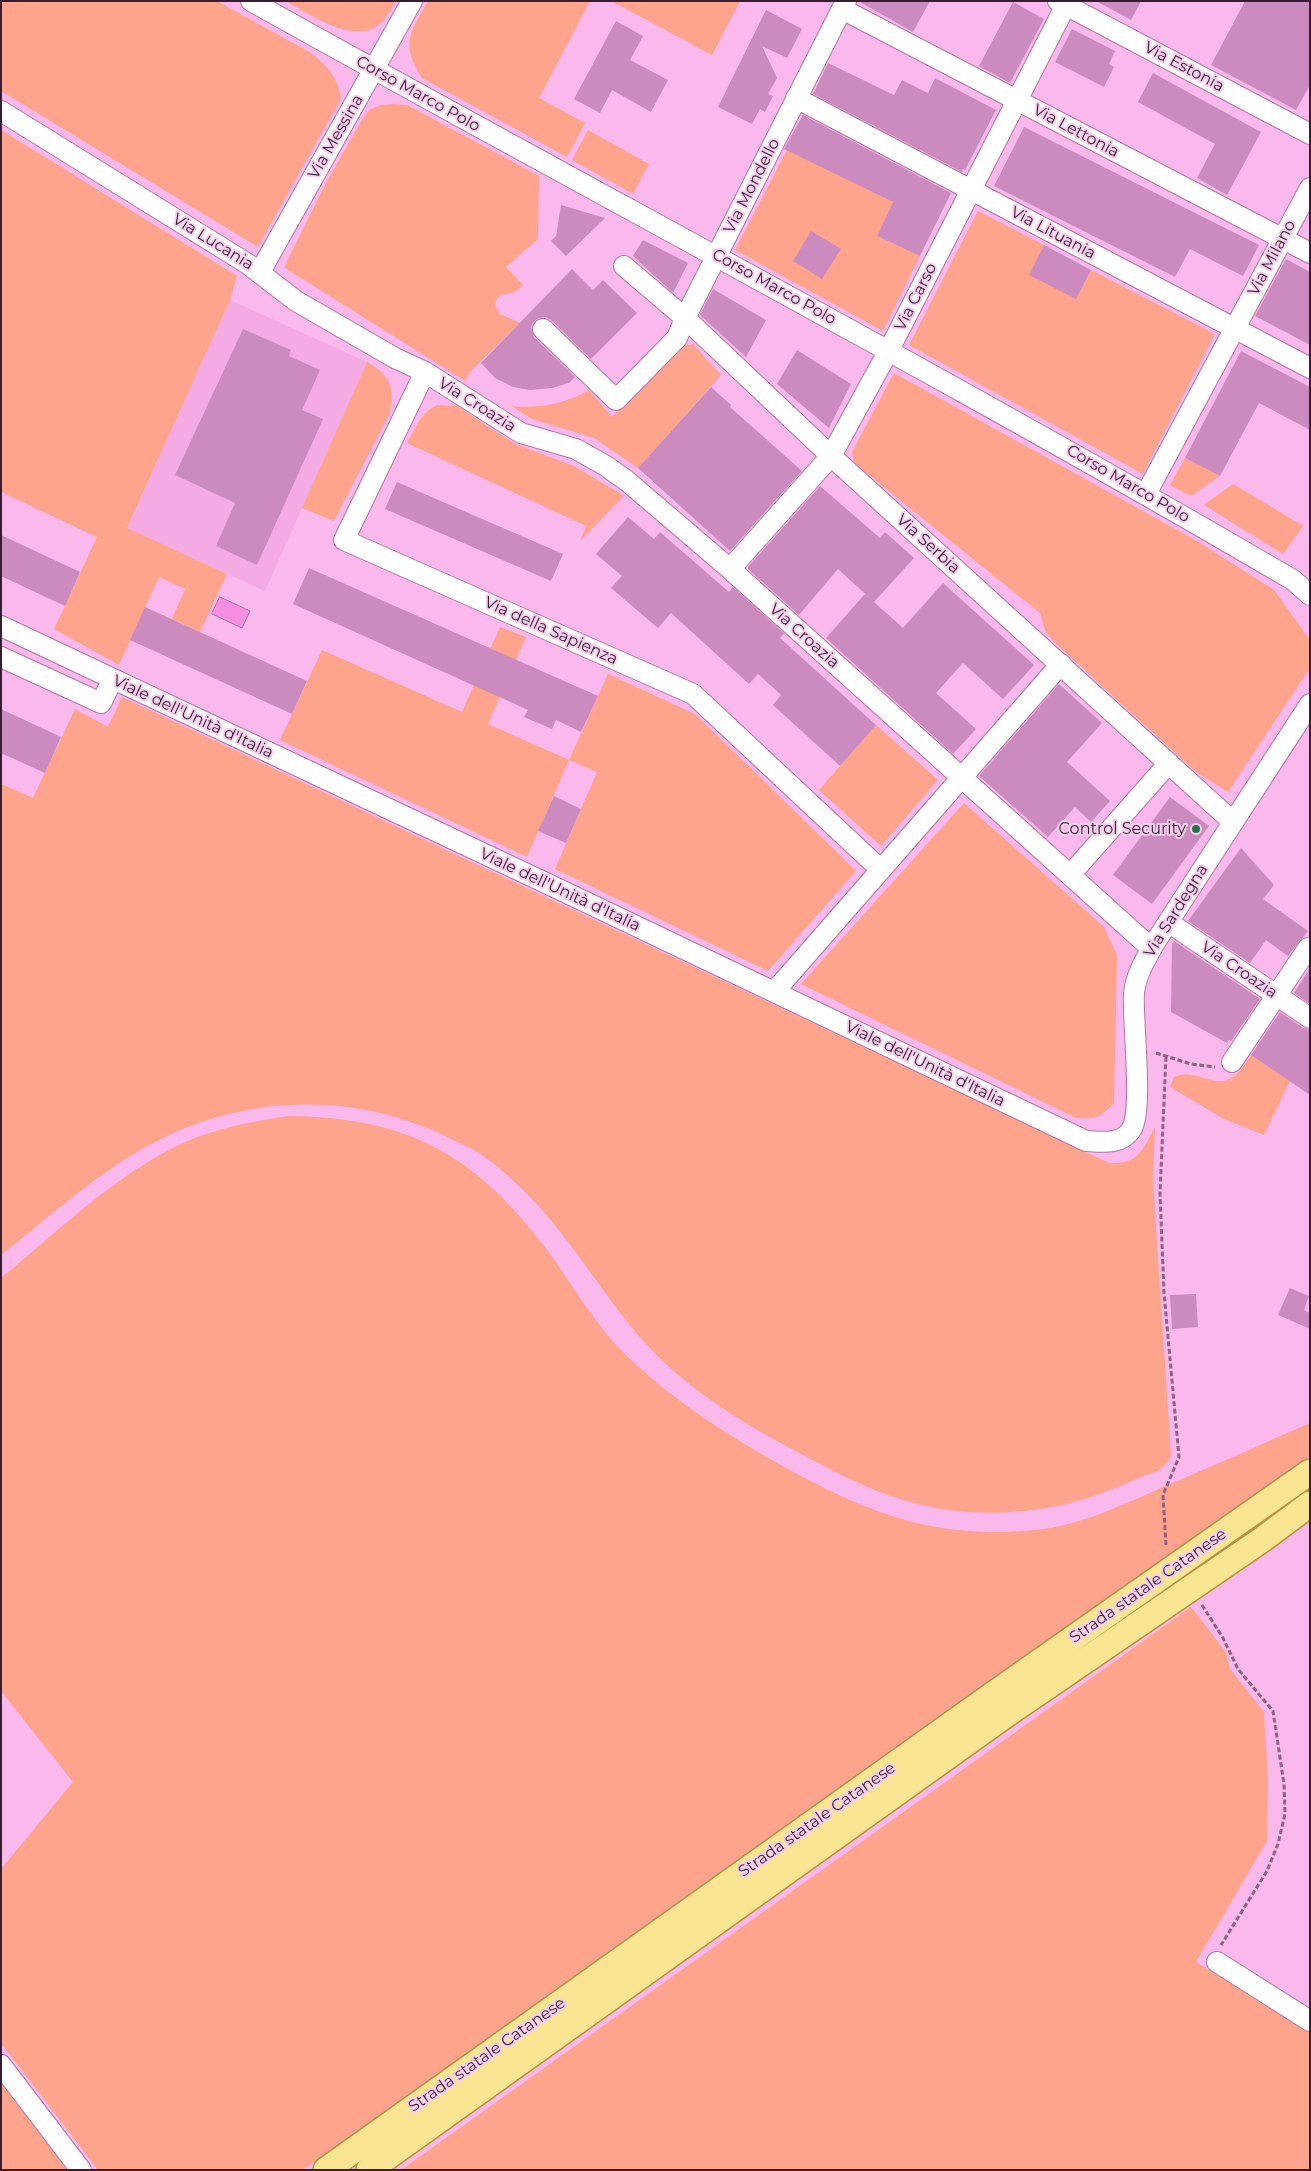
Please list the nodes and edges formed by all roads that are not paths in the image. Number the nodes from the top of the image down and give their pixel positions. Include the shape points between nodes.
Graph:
1 (251, 1) edge
2 (412, 1) edge
3 (1063, 3) edge
4 (844, 5) edge
5 (374, 70) junction
6 (796, 98) junction
7 (1016, 100) junction
8 (1, 110) edge
9 (1310, 134) edge
10 (1310, 188) edge
11 (970, 190) junction
12 (1282, 239) junction
13 (1310, 253) edge
14 (716, 256) junction
15 (624, 266) dead end
16 (260, 272) junction
17 (684, 318) junction
18 (1234, 328) junction
19 (542, 329) dead end
20 (888, 350) junction
21 (1310, 368) edge
22 (425, 372) junction
23 (831, 456) junction
24 (1146, 494) junction
25 (730, 569) junction
26 (1301, 581) edge
27 (1310, 595) edge
28 (1, 626) edge
29 (1, 657) edge
30 (1061, 664) junction
31 (113, 679) junction
32 (1310, 704) edge
33 (1169, 763) junction
34 (962, 778) junction
35 (1233, 822) junction
36 (881, 870) junction
37 (1070, 875) junction
38 (1168, 922) junction
39 (1151, 948) junction
40 (1308, 948) dead end
41 (774, 992) junction
42 (1277, 995) junction
43 (1310, 1018) edge
44 (1232, 1062) road end
45 (1120, 1140) joint
46 (1310, 1472) edge
47 (1310, 1504) edge
48 (1217, 1962) road end
49 (1310, 2021) edge
50 (1, 2065) edge
51 (81, 2170) edge
52 (326, 2170) edge
53 (369, 2170) edge

1 - 5 street, Corso Marco Polo
2 - 5 street, Via Messina
3 - 7 street, Via Carso
3 - 9 street, Via Estonia
4 - 6 street, Via Mondello
4 - 7 street, Via Lettonia
5 - 14 street, Corso Marco Polo
5 - 16 street, Via Messina
6 - 11 street, Via Lituania
6 - 14 street, Via Mondello
7 - 11 street, Via Carso
7 - 12 street, Via Lettonia
8 - 16 street, Via Lucania
10 - 12 street, Via Milano
11 - 18 street, Via Lituania
11 - 20 street, Via Carso
12 - 13 street, Via Lettonia
12 - 18 street, Via Milano
14 - 17 street, Via Mondello
14 - 20 street, Corso Marco Polo
15 - 17 street, Via Serbia
16 - 22 street, Via Lucania via 296,301
17 - 19 street, Via Mondello via 677,338 616,400
17 - 23 street, Via Serbia
18 - 21 street, Via Lituania
18 - 24 street, Via Milano
20 - 23 street, Via Carso
20 - 24 street, Corso Marco Polo
22 - 25 street, Via Croazia via 521,433 576,449 606,466
22 - 36 street, Via della Sapienza via 344,540 693,694
23 - 25 street, Via Carso
23 - 30 street, Via Serbia
24 - 26 street, Corso Marco Polo
25 - 34 street, Via Croazia
26 - 27 street, Corso Marco Polo
28 - 31 street, Viale dell'Unità d'Italia
29 - 31 street via 101,703
30 - 33 street, Via Serbia
30 - 34 street
31 - 41 street, Viale dell'Unità d'Italia
32 - 35 street, Via Sardegna
33 - 35 street, Via Serbia
33 - 37 street
34 - 36 street
34 - 37 street, Via Croazia
35 - 38 street, Via Sardegna
36 - 41 street
37 - 39 street, Via Croazia
38 - 39 street, Via Sardegna
38 - 42 street, Via Croazia
39 - 45 street, Via Sardegna via 1139,971 1134,992 1137,1108 1132,1129
40 - 42 street
41 - 45 street, Viale dell'Unità d'Italia via 1086,1141
42 - 43 street, Via Croazia
42 - 44 street
46 - 52 main road, Strada statale Catanese
47 - 53 main road, Strada statale Catanese via 1004,1716
48 - 49 street
50 - 51 street

